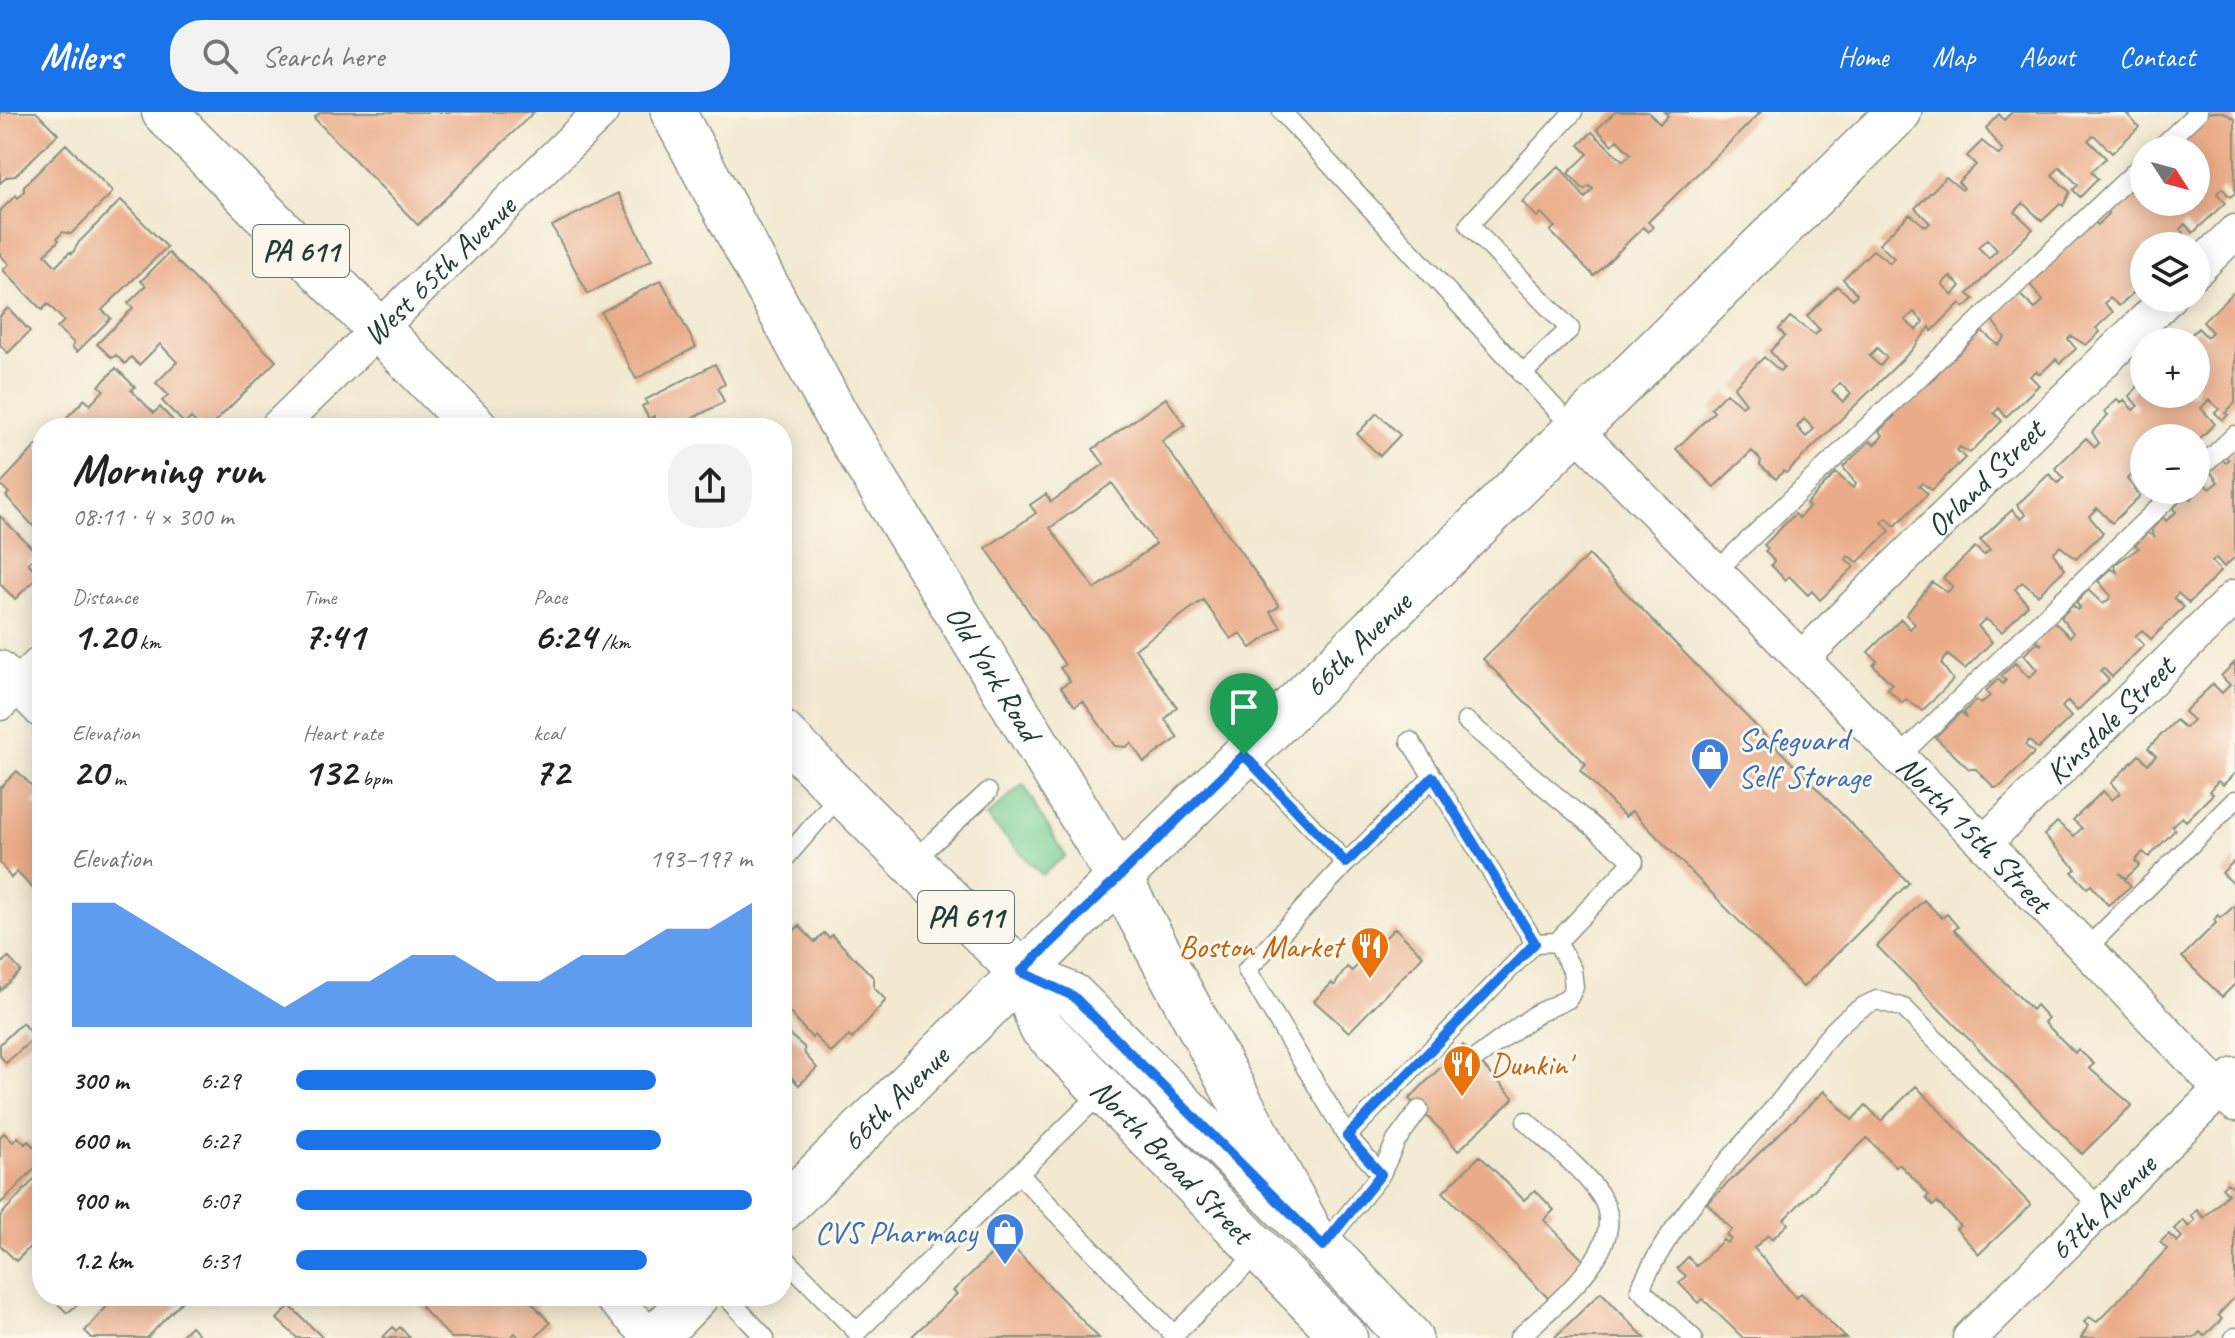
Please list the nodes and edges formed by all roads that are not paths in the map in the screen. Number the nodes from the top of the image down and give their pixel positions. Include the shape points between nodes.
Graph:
1 (164, 112) edge
2 (601, 112) edge
3 (673, 112) edge
4 (1282, 112) edge
5 (1573, 112) edge
6 (1899, 112) edge
7 (2198, 112) edge
8 (2173, 136) edge
9 (2130, 176) edge
10 (2235, 232) edge
11 (2210, 256) edge
12 (2154, 312) edge
13 (377, 329) junction
14 (1522, 374) junction
15 (287, 418) edge
16 (466, 418) edge
17 (1575, 430) junction
18 (2235, 435) edge
19 (2210, 459) edge
20 (2162, 504) edge
21 (1715, 572) junction
22 (2235, 597) edge
23 (1801, 659) junction
24 (32, 669) edge
25 (6, 686) edge
26 (32, 704) edge
27 (1466, 721) dead end
28 (1410, 741) dead end
29 (792, 750) edge
30 (1244, 755) junction
31 (1899, 757) junction
32 (1433, 777) junction
33 (842, 792) junction
34 (988, 792) dead end
35 (2235, 800) edge
36 (1984, 843) junction
37 (792, 850) edge
38 (911, 863) junction
39 (1346, 863) junction
40 (1118, 876) junction
41 (1557, 942) junction
42 (1535, 943) junction
43 (2086, 949) junction
44 (1021, 972) junction
45 (1476, 1058) dead end
46 (2230, 1089) edge
47 (1102, 1092) junction
48 (1419, 1110) dead end
49 (1526, 1121) dead end
50 (1347, 1136) junction
51 (1019, 1174) junction
52 (1381, 1174) junction
53 (792, 1199) edge
54 (2100, 1208) junction
55 (1318, 1240) junction
56 (1258, 1253) junction
57 (792, 1266) edge
58 (620, 1306) edge
59 (686, 1306) edge
60 (735, 1306) edge
61 (858, 1335) edge
62 (1173, 1336) edge
63 (653, 1338) edge
64 (765, 1338) edge
65 (1319, 1338) edge
66 (1345, 1338) edge
67 (1410, 1338) edge
68 (1519, 1338) edge
69 (1693, 1338) edge
70 (1970, 1338) edge

1 - 13 street, PA 611
2 - 13 street, West 65th Avenue
3 - 40 street, Old York Road via 836,415
4 - 14 lane
5 - 14 lane via 1469,225 1570,329
6 - 17 street, 66th Avenue
7 - 8 lane
9 - 21 lane
10 - 11 street
12 - 23 street, Orland Street
13 - 15 street, West 65th Avenue
13 - 16 street, PA 611
14 - 17 lane
17 - 21 street, North 15th Street
17 - 30 street, 66th Avenue
18 - 19 lane
20 - 31 lane
21 - 23 street, North 15th Street
22 - 36 street, Kinsdale Street
23 - 31 street, North 15th Street
24 - 25 street
25 - 26 street
27 - 41 lane via 1634,861
28 - 32 lane
29 - 33 street, North Broad Street / PA 611
30 - 39 lane
30 - 40 street, 66th Avenue
31 - 36 street, North 15th Street
32 - 39 lane
32 - 42 lane
33 - 37 lane
33 - 38 street, North Broad Street / PA 611
34 - 38 lane
35 - 43 lane
36 - 43 street, North 15th Street
38 - 44 street, North Broad Street / PA 611
39 - 50 lane via 1247,970
40 - 44 street, 66th Avenue
40 - 55 street, Old York Road
41 - 42 lane
41 - 45 lane via 1572,970 1574,987 1568,999 1536,1014
42 - 50 lane
43 - 46 street, North 15th Street
44 - 47 street, North Broad Street / PA 611 via 1041,1027
44 - 53 street, 66th Avenue
44 - 55 street, North Broad Street / PA 611 via 1073,996
46 - 54 street, 67th Avenue
47 - 51 lane
47 - 56 street, North Broad Street / PA 611
48 - 52 lane
49 - 68 lane via 1602,1196 1610,1225 1601,1249 1568,1292
50 - 52 lane
51 - 61 lane
51 - 62 lane
52 - 55 lane
54 - 69 lane via 1904,1008 1877,1000 1848,1016 1819,1049 1692,1202 1648,1272 1640,1289
54 - 70 street, 67th Avenue
55 - 67 street, North Broad Street / PA 611
56 - 62 lane
56 - 65 street, PA 611
56 - 66 street, North Broad Street
57 - 61 lane
58 - 63 street
59 - 63 street
60 - 64 lane

